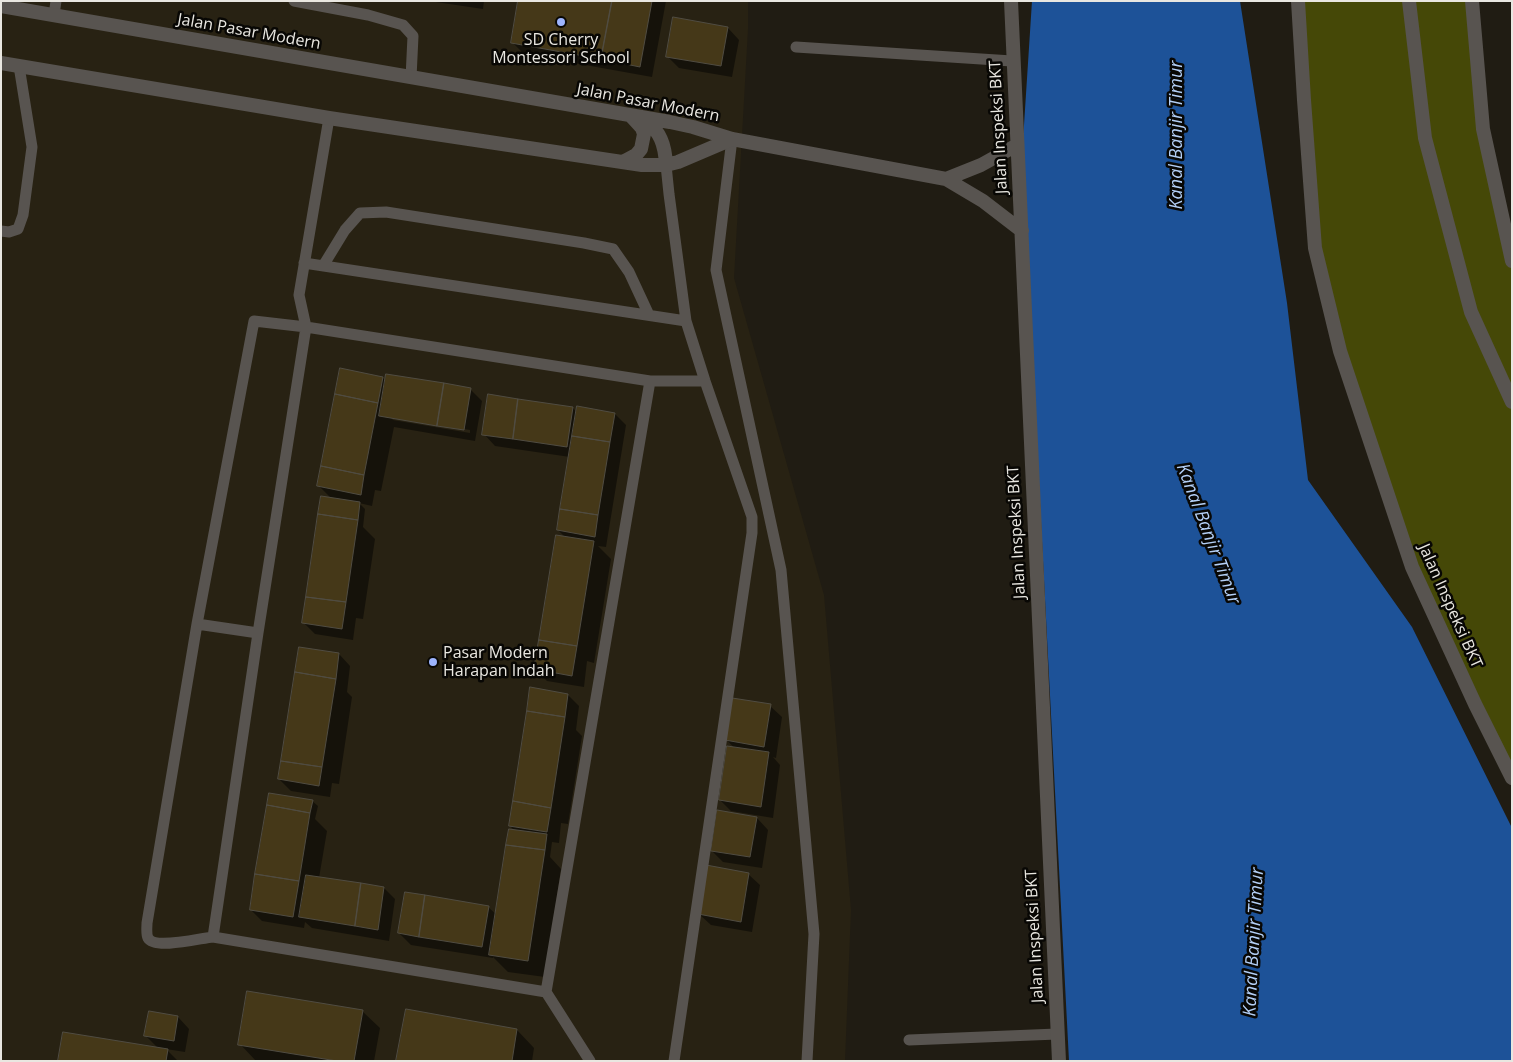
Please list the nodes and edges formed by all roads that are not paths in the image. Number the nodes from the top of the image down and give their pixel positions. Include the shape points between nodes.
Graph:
1 (56, 1) edge
2 (294, 1) edge
3 (1011, 1) edge
4 (1298, 1) edge
5 (1409, 1) edge
6 (1472, 1) edge
7 (1, 6) edge
8 (54, 15) junction
9 (796, 47) dead end
10 (1012, 62) junction
11 (1, 63) edge
12 (19, 66) junction
13 (411, 78) junction
14 (638, 117) junction
15 (329, 118) junction
16 (732, 139) junction
17 (1017, 145) junction
18 (623, 162) junction
19 (666, 164) junction
20 (946, 179) junction
21 (1, 231) edge
22 (1022, 231) junction
23 (1512, 261) edge
24 (304, 263) junction
25 (323, 266) junction
26 (649, 316) junction
27 (686, 321) junction
28 (306, 327) junction
29 (650, 382) junction
30 (704, 382) junction
31 (1512, 402) edge
32 (197, 624) junction
33 (258, 633) junction
34 (1512, 778) edge
35 (213, 936) junction
36 (546, 992) junction
37 (1057, 1034) junction
38 (909, 1040) dead end
39 (590, 1061) edge
40 (674, 1061) edge
41 (807, 1061) edge
42 (1059, 1061) edge

1 - 8 lane
2 - 13 lane via 403,25 414,36
3 - 10 street, Jalan Inspeksi BKT
4 - 34 street, Jalan Inspeksi BKT via 1315,248 1340,351 1412,566
5 - 31 street via 1425,138 1471,312
6 - 23 street via 1483,129
7 - 8 street, Jalan Pasar Modern
8 - 13 street, Jalan Pasar Modern
9 - 10 lane
10 - 17 street, Jalan Inspeksi BKT
11 - 12 street, Jalan Pasar Modern
12 - 15 street, Jalan Pasar Modern
12 - 21 lane via 32,147 23,215 18,229
13 - 14 street, Jalan Pasar Modern
14 - 16 street, Jalan Pasar Modern via 693,127
14 - 18 street via 644,134 641,149
14 - 19 street via 655,129 662,140
15 - 18 street, Jalan Pasar Modern
15 - 24 lane
16 - 19 street, Jalan Pasar Modern
16 - 20 street
16 - 41 lane via 716,270 781,570 814,934
17 - 20 street
17 - 22 street, Jalan Inspeksi BKT
18 - 19 street, Jalan Pasar Modern
19 - 27 lane
20 - 22 street via 983,201
22 - 37 street, Jalan Inspeksi BKT
24 - 25 lane
24 - 28 lane via 299,295
25 - 26 lane
25 - 26 lane via 345,230 360,213 386,212 613,249 629,272
26 - 27 lane
27 - 30 lane
28 - 29 lane
28 - 32 lane via 254,321
28 - 33 lane
29 - 30 lane
29 - 36 lane
30 - 40 lane via 752,517 752,533
32 - 33 lane
32 - 35 lane via 147,931 151,941 162,944
33 - 35 lane
35 - 36 lane
36 - 39 lane
37 - 38 lane
37 - 42 street, Jalan Inspeksi BKT

